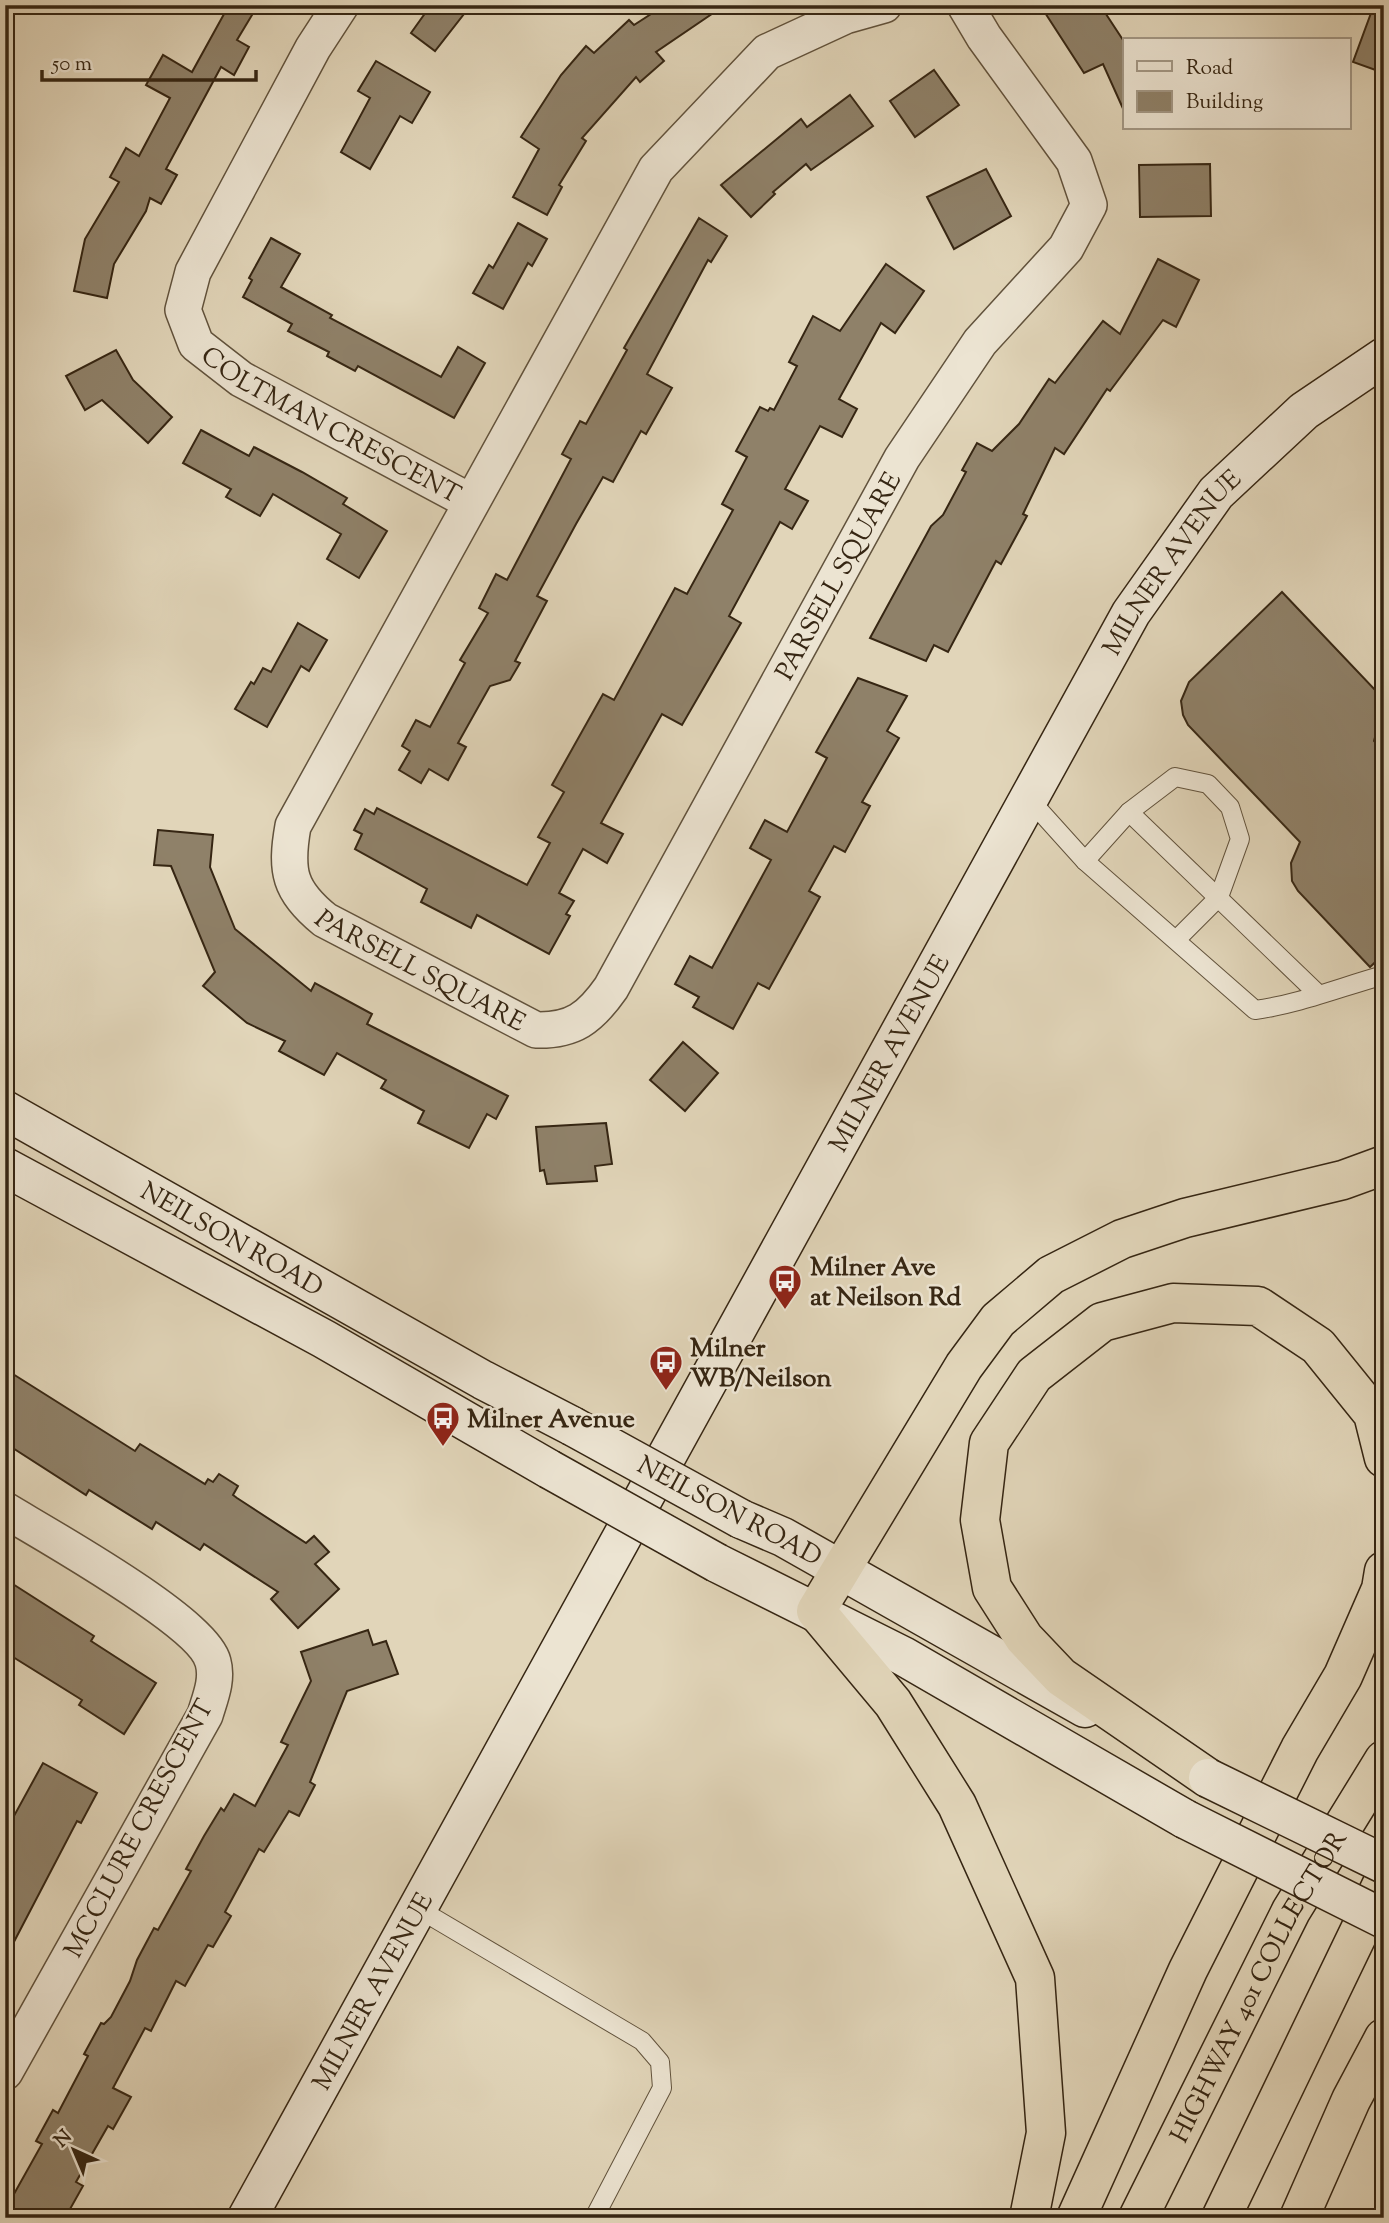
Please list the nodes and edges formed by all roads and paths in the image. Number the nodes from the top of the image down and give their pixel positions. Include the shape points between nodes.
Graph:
1 (341, 5) edge
2 (884, 5) edge
3 (965, 5) edge
4 (1384, 357) edge
5 (471, 502) junction
6 (1030, 800) junction
7 (1129, 812) junction
8 (1085, 861) junction
9 (1219, 897) junction
10 (1176, 940) junction
11 (1384, 975) edge
12 (1318, 994) junction
13 (5, 1110) edge
14 (1384, 1165) edge
15 (5, 1167) edge
16 (1384, 1458) edge
17 (5, 1510) edge
18 (841, 1570) junction
19 (1384, 1571) edge
20 (816, 1611) junction
21 (1384, 1760) edge
22 (1208, 1778) junction
23 (1384, 1864) edge
24 (1384, 1880) edge
25 (417, 1908) junction
26 (1384, 1919) edge
27 (1384, 2038) edge
28 (5, 2072) edge
29 (247, 2218) edge
30 (594, 2218) edge
31 (1029, 2218) edge
32 (1076, 2218) edge
33 (1138, 2218) edge
34 (1221, 2218) edge
35 (1299, 2218) edge

1 - 5 street, COLTMAN CRESCENT via 313,48 193,272 183,310 197,344 241,379
2 - 5 street, PARSELL SQUARE via 845,16 767,52 656,169
3 - 5 street, PARSELL SQUARE via 1074,161 1089,205 1066,248 980,342 902,458 611,988 589,1015 560,1030 523,1025 325,920 302,901 290,876 293,826
4 - 6 main road, MILNER AVENUE via 1304,411 1216,493 1131,613
6 - 8 lane
6 - 25 main road, MILNER AVENUE
7 - 8 lane
7 - 9 lane
7 - 9 lane via 1175,777 1208,784 1230,807 1240,839
8 - 10 lane
9 - 10 lane
9 - 12 lane
10 - 12 lane via 1255,1010 1291,1005
11 - 12 lane
13 - 18 main road, NEILSON ROAD, bridge via 483,1380
14 - 18 highway via 1343,1180 1185,1218 1122,1239 1051,1275 998,1320 964,1366
15 - 20 main road, NEILSON ROAD, bridge via 324,1339 718,1563
16 - 22 highway via 1373,1414 1318,1346 1258,1306 1197,1303 1173,1303 1102,1322 1034,1375 989,1443 980,1520 992,1588 1024,1638 1061,1677
17 - 28 street, MCCLURE CRESCENT via 193,1633 207,1648 216,1676 205,1714
18 - 20 highway
18 - 22 main road, NEILSON ROAD
19 - 32 highway via 1381,1589 1343,1676 1300,1749 1188,1970
20 - 26 main road, NEILSON ROAD, bridge via 903,1656 1185,1819
20 - 31 highway via 893,1703 957,1805 1035,1978 1046,2133
21 - 33 highway, HIGHWAY 401 COLLECTOR via 1291,1911
22 - 23 main road, NEILSON ROAD, bridge
24 - 34 highway
25 - 29 main road, MILNER AVENUE
25 - 30 lane via 642,2041 660,2062 662,2088
27 - 35 highway

